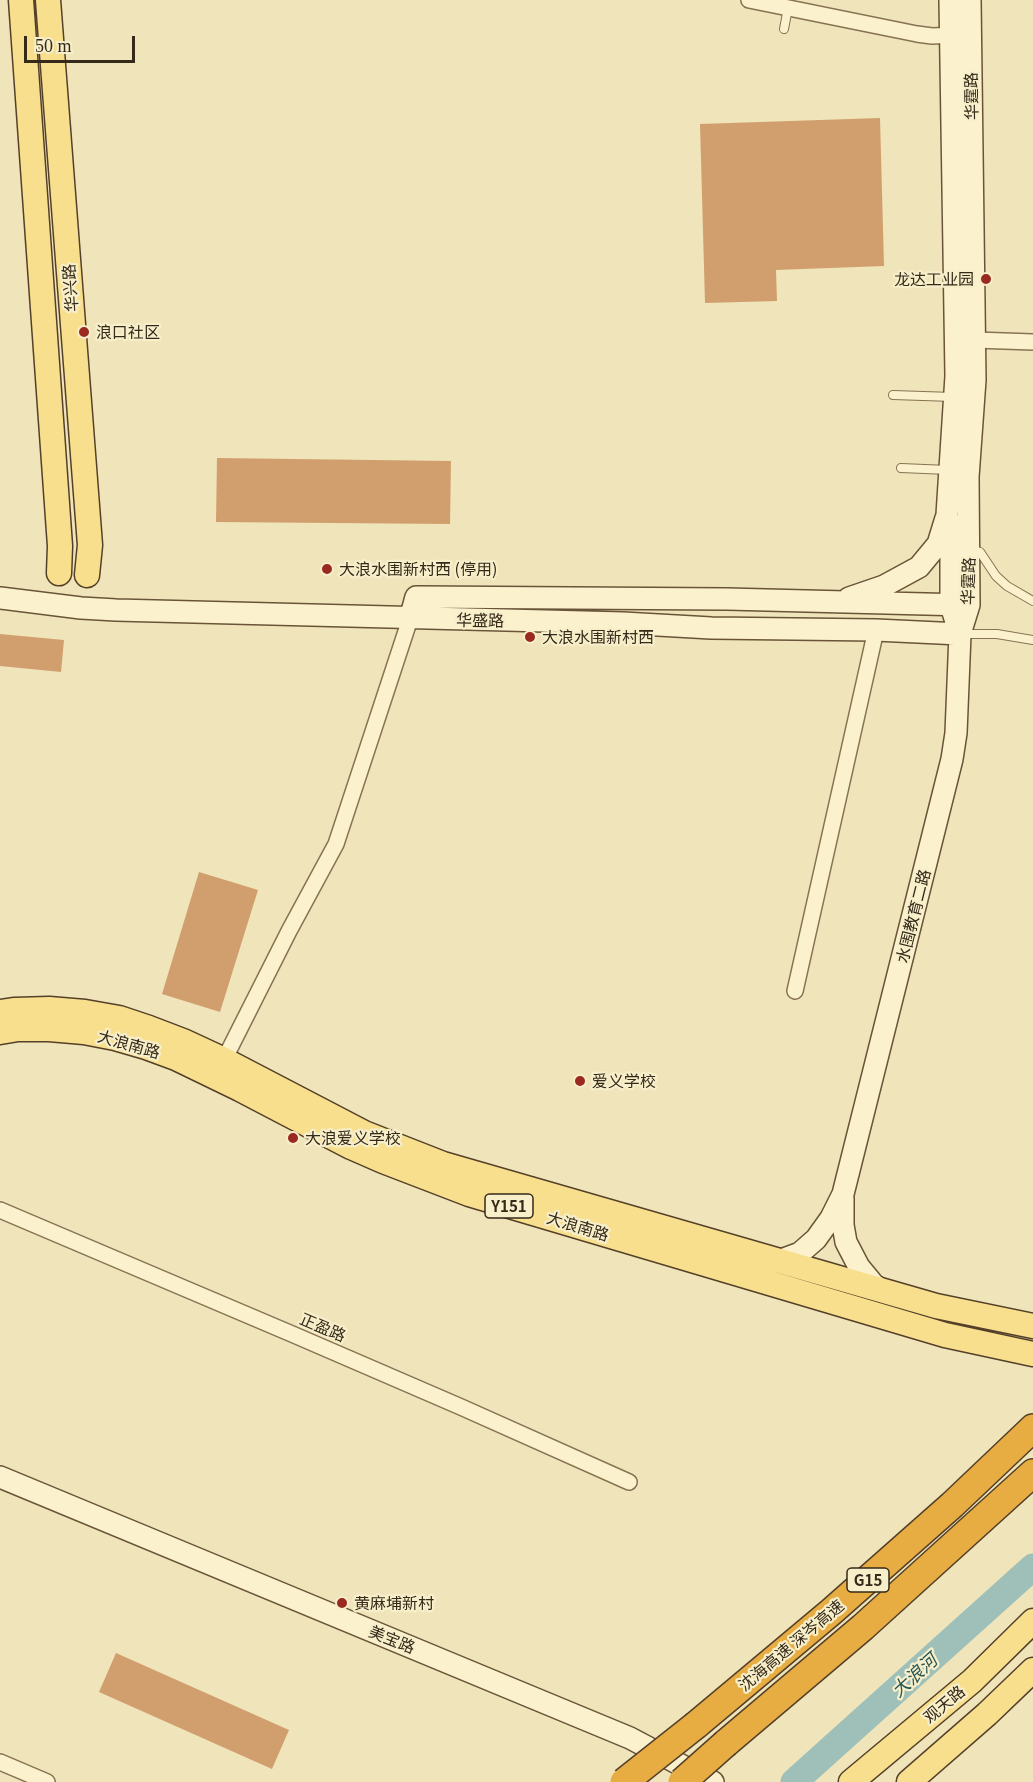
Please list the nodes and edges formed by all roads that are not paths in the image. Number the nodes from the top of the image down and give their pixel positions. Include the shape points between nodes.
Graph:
1 (21, 0) edge
2 (48, 0) edge
3 (749, 0) edge
4 (950, 0) edge
5 (969, 0) edge
6 (788, 8) junction
7 (784, 29) dead end
8 (961, 35) junction
9 (975, 340) junction
10 (1033, 342) edge
11 (893, 395) dead end
12 (954, 397) junction
13 (901, 468) dead end
14 (950, 470) junction
15 (947, 515) junction
16 (969, 549) junction
17 (59, 573) joint
18 (87, 575) joint
19 (0, 598) edge
20 (833, 601) junction
21 (1033, 601) edge
22 (960, 606) junction
23 (410, 619) junction
24 (876, 630) junction
25 (960, 634) junction
26 (1033, 640) edge
27 (795, 991) dead end
28 (0, 1012) edge
29 (0, 1032) edge
30 (224, 1060) junction
31 (843, 1194) junction
32 (0, 1210) edge
33 (781, 1260) junction
34 (881, 1290) junction
35 (974, 1314) junction
36 (1033, 1326) edge
37 (968, 1340) junction
38 (1033, 1354) edge
39 (1033, 1428) edge
40 (1033, 1473) edge
41 (0, 1477) edge
42 (629, 1482) dead end
43 (1033, 1621) edge
44 (1033, 1670) edge
45 (911, 1732) junction
46 (936, 1760) junction
47 (0, 1762) edge
48 (47, 1782) edge
49 (624, 1782) edge
50 (682, 1782) edge
51 (713, 1782) edge
52 (851, 1782) edge
53 (909, 1782) edge

1 - 17 main road, 华兴路
2 - 18 main road, 华兴路 via 90,544
3 - 6 street
4 - 8 main road, 华霆路
5 - 8 main road, 华霆路
6 - 7 lane
6 - 8 street via 917,34
8 - 9 main road, 华霆路
8 - 12 main road, 华霆路
9 - 10 street
9 - 16 main road, 华霆路 via 968,477
11 - 12 lane
12 - 14 main road, 华霆路
13 - 14 lane
14 - 15 main road, 华霆路
15 - 20 main road via 938,544 919,567 884,586
15 - 22 main road, 华霆路
16 - 21 lane via 980,552 996,576
16 - 22 main road, 华霆路
17 - 18 main road
19 - 23 main road, 华盛路 via 99,609
20 - 22 main road, 华盛路
20 - 23 main road, 华盛路 via 416,597
22 - 25 main road, 华霆路
23 - 24 main road, 华盛路
23 - 30 street via 336,844
24 - 25 main road, 华盛路
24 - 27 street
25 - 26 lane via 997,634
25 - 31 main road, 水围教育二路 via 952,759
28 - 30 main road, 大浪南路 / Y151 via 48,1009 119,1018
29 - 37 main road, 大浪南路 / Y151 via 84,1032 146,1047 240,1089 351,1147 469,1194
30 - 33 main road, 大浪南路 / Y151 via 364,1133 443,1164
31 - 33 main road via 816,1239
31 - 34 main road via 846,1242 859,1267
32 - 42 street, 正盈路
33 - 34 main road, 大浪南路 / Y151
34 - 35 main road, 大浪南路 / Y151
35 - 36 main road, 大浪南路 / Y151
35 - 37 main road
37 - 38 main road, 大浪南路 / Y151
39 - 49 highway, 沈海高速 深岑高速 / G15, bridge via 831,1612
40 - 50 highway, 沈海高速 深岑高速 / G15, bridge via 863,1627
41 - 51 main road, 美宝路 via 630,1738
43 - 45 main road, 观天路 via 972,1681
44 - 46 main road
45 - 46 main road
45 - 52 main road, 观天路
46 - 53 main road
47 - 48 street

